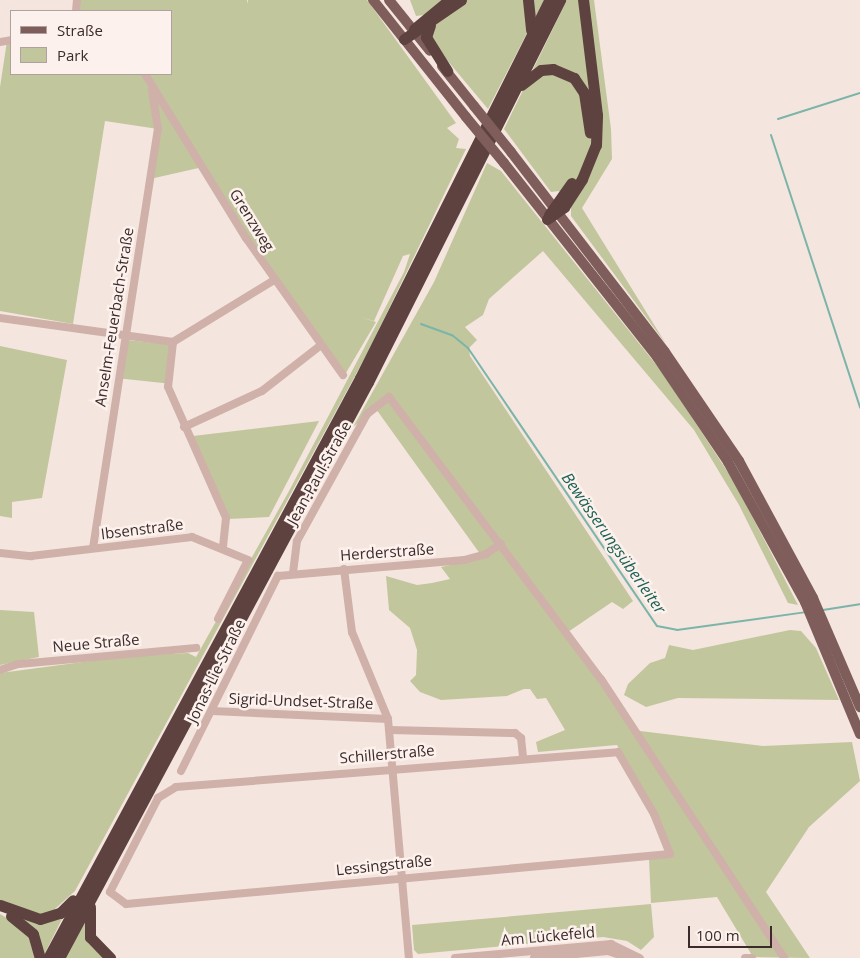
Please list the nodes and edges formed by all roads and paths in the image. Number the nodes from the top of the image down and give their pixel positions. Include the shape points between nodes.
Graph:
1 (373, 0) edge
2 (389, 0) edge
3 (449, 0) edge
4 (462, 0) edge
5 (528, 0) edge
6 (549, 0) edge
7 (560, 0) edge
8 (583, 0) edge
9 (430, 25) junction
10 (414, 32) junction
11 (532, 34) junction
12 (404, 39) junction
13 (447, 71) junction
14 (145, 75) edge
15 (518, 87) junction
16 (152, 90) junction
17 (556, 209) junction
18 (547, 218) junction
19 (274, 280) junction
20 (0, 318) edge
21 (125, 338) junction
22 (173, 342) junction
23 (321, 345) junction
24 (343, 375) dead end
25 (184, 427) junction
26 (501, 544) junction
27 (94, 548) junction
28 (223, 548) junction
29 (0, 553) edge
30 (344, 569) junction
31 (293, 573) junction
32 (274, 582) joint
33 (809, 600) junction
34 (218, 619) dead end
35 (821, 626) junction
36 (196, 648) dead end
37 (0, 670) edge
38 (860, 707) edge
39 (212, 712) junction
40 (388, 719) junction
41 (390, 730) junction
42 (860, 734) edge
43 (523, 756) junction
44 (392, 768) junction
45 (181, 771) dead end
46 (670, 854) joint
47 (107, 865) junction
48 (401, 878) junction
49 (83, 887) junction
50 (110, 888) joint
51 (0, 905) edge
52 (0, 912) edge
53 (40, 958) edge
54 (48, 958) edge
55 (59, 958) edge
56 (110, 958) edge
57 (408, 958) edge
58 (455, 958) edge
59 (534, 958) edge
60 (628, 958) edge
61 (640, 958) edge
62 (784, 958) edge

1 - 12 main road
2 - 10 main road
3 - 10 highway
4 - 9 highway
5 - 11 highway
6 - 11 highway
7 - 15 highway
8 - 17 highway via 597,115 596,145 587,172
9 - 10 highway
9 - 13 highway via 426,37
10 - 12 highway
10 - 13 main road
11 - 49 highway via 360,378
12 - 18 main road, bridge
13 - 17 main road, bridge
14 - 16 street, Grenzweg
15 - 17 highway via 541,70 553,69 574,78 584,93 591,125 589,143 580,170
15 - 47 highway via 368,382
16 - 19 street, Grenzweg
16 - 21 street, Anselm-Feuerbach-Straße via 158,128
17 - 18 highway
17 - 33 main road via 699,400 755,488
18 - 33 main road via 684,395
19 - 22 street
19 - 23 street, Grenzweg
20 - 21 street
21 - 22 street
21 - 27 street, Anselm-Feuerbach-Straße
22 - 25 street via 168,387
23 - 24 street, Grenzweg
23 - 25 street via 262,391
25 - 28 street via 226,518
26 - 30 street, Herderstraße via 486,554 464,560
26 - 31 street, Jean-Paul-Straße via 389,397 367,414 296,541
26 - 62 street via 601,679
27 - 28 street, Ibsenstraße via 192,537
27 - 29 street, Ibsenstraße via 31,556
28 - 34 street, Ibsenstraße via 248,560
30 - 31 street, Herderstraße
30 - 40 street via 355,641
31 - 32 street, Herderstraße via 283,574
32 - 39 street, Jonas-Lie-Straße
33 - 35 main road
35 - 38 main road
35 - 42 main road
36 - 37 street, Neue Straße via 19,664
39 - 40 street, Sigrid-Undset-Straße
39 - 45 street, Jonas-Lie-Straße
40 - 41 street
41 - 43 street via 515,733 521,738
41 - 44 street
43 - 44 street, Schillerstraße
43 - 46 street, Schillerstraße via 618,752 654,814
44 - 48 street
44 - 50 street, Schillerstraße via 182,786 160,795
46 - 48 street, Lessingstraße
47 - 55 highway
47 - 56 highway via 86,924 92,942
48 - 50 street, Lessingstraße via 126,904 116,900
48 - 57 street
49 - 51 highway via 64,910 49,918 32,918
49 - 54 highway
52 - 53 highway via 28,928 38,942
58 - 61 street, Am Lückefeld via 610,944
59 - 60 street, Am Lückefeld via 608,951

